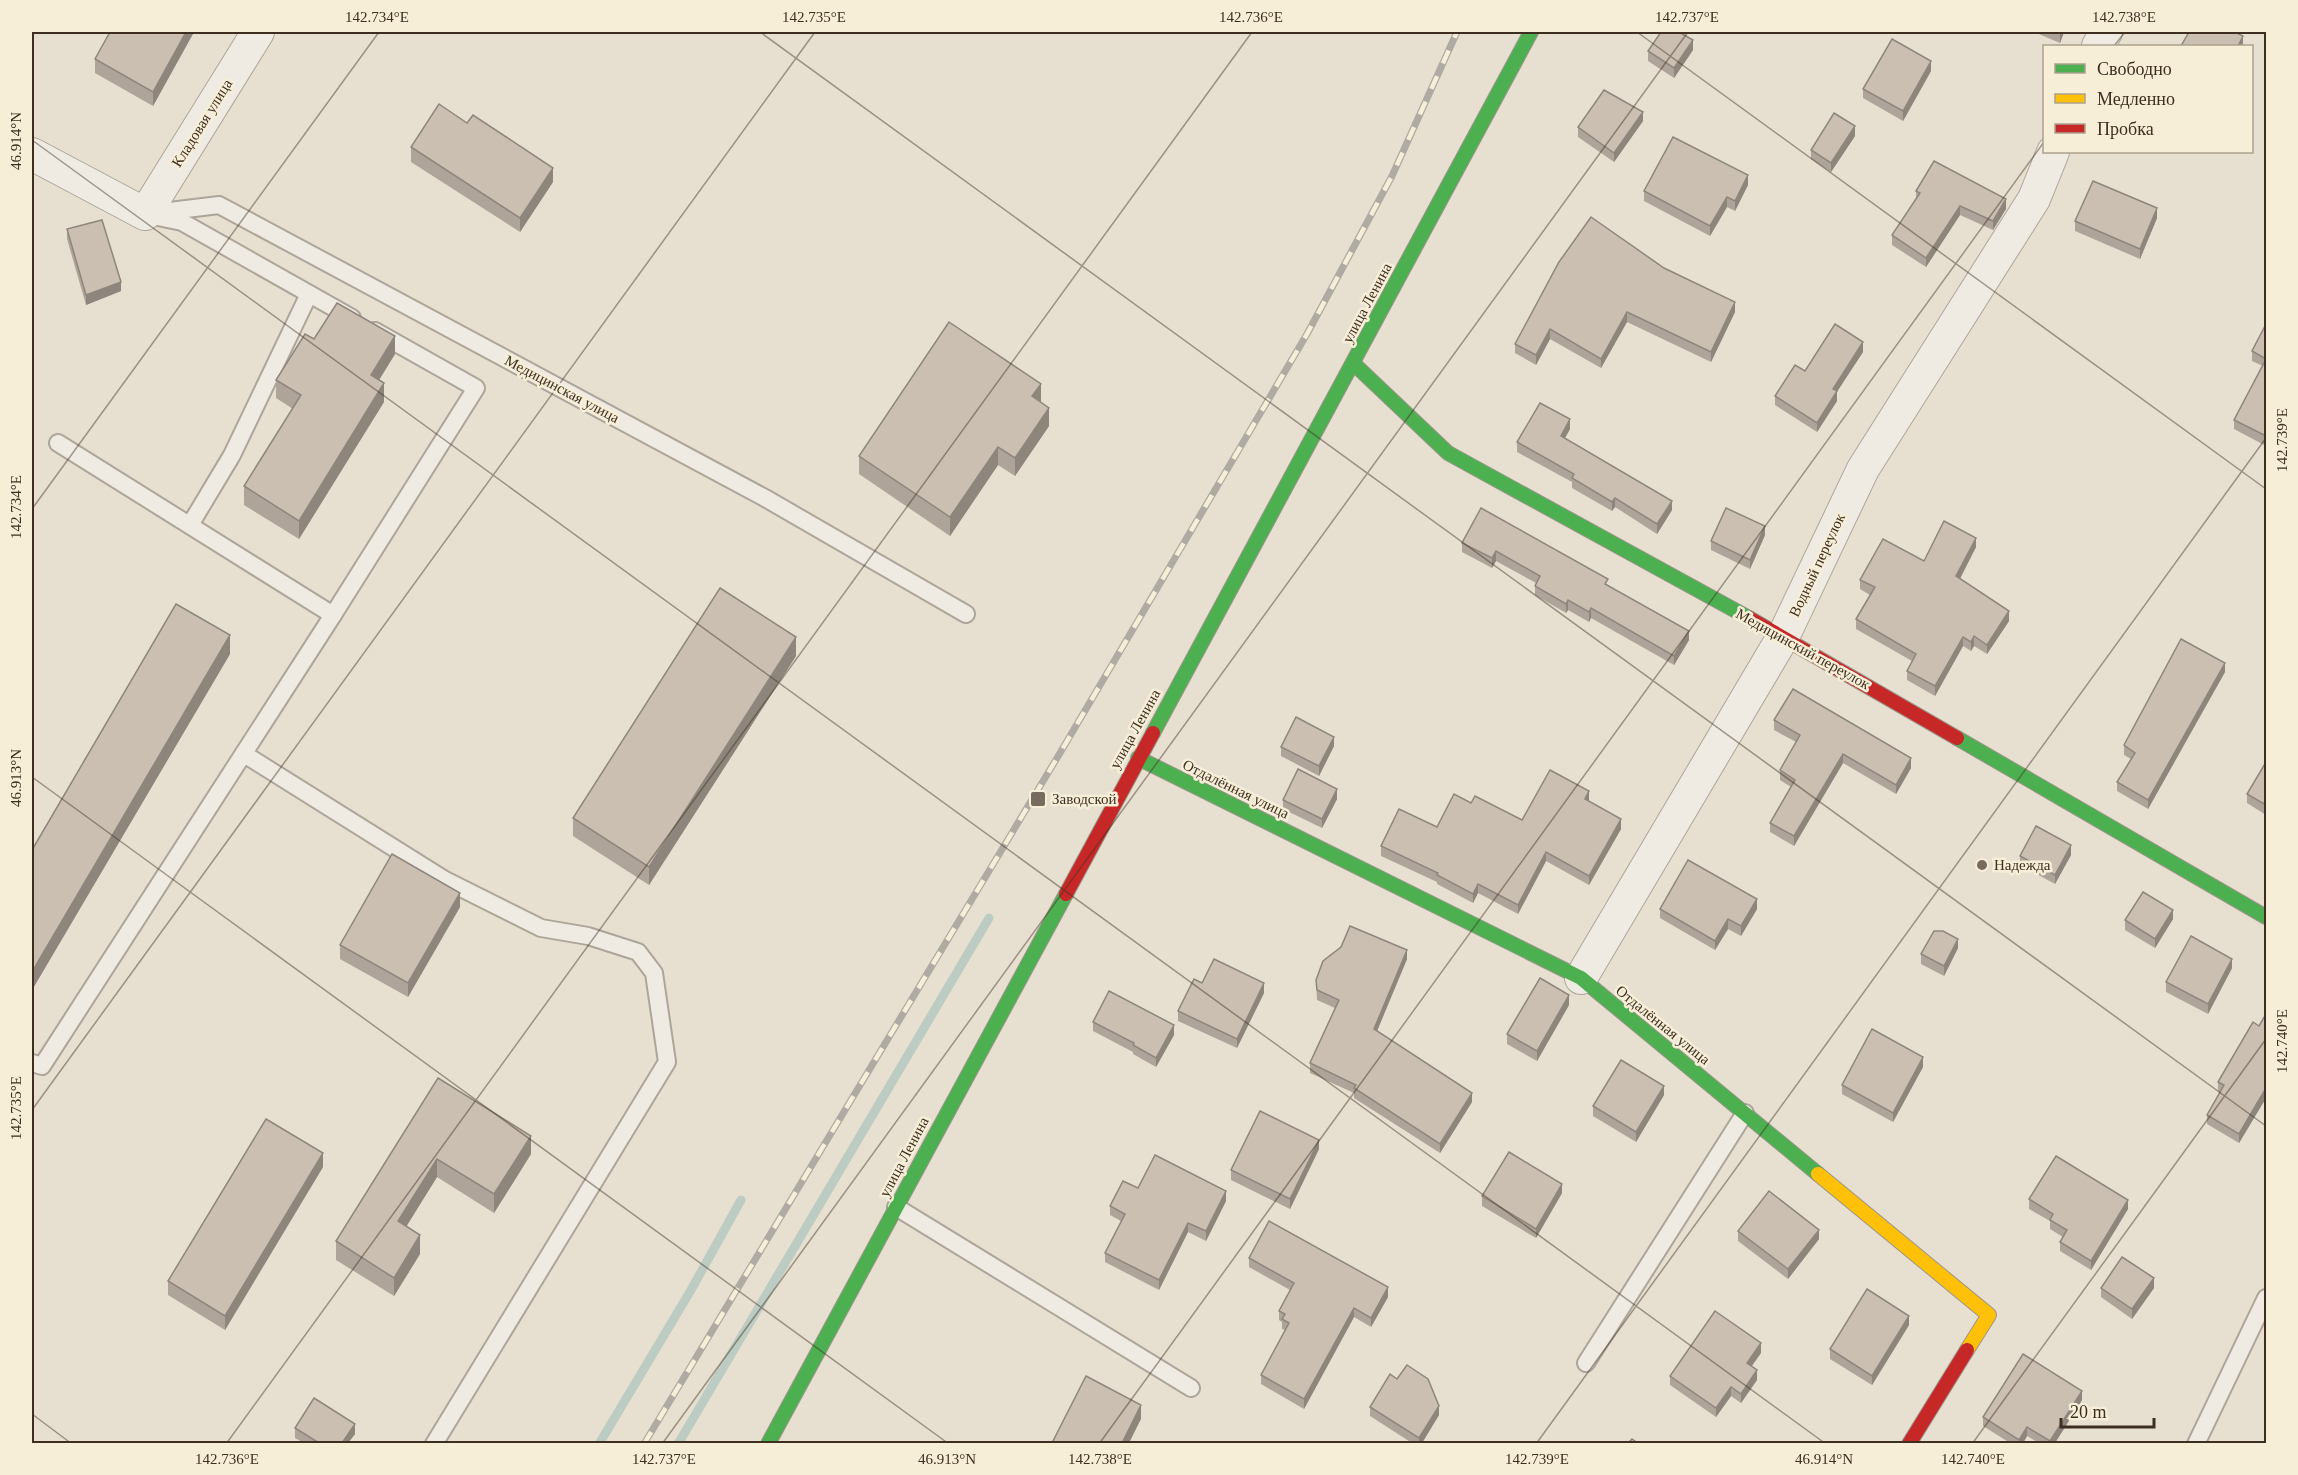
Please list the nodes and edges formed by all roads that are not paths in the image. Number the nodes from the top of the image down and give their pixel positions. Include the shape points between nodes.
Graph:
1 (258, 32) edge
2 (1531, 32) edge
3 (2053, 153) edge
4 (32, 154) edge
5 (146, 214) junction
6 (309, 294) junction
7 (1353, 363) junction
8 (58, 443) dead end
9 (190, 525) junction
10 (966, 614) dead end
11 (333, 615) junction
12 (1783, 637) junction
13 (244, 754) junction
14 (1138, 758) junction
15 (2266, 916) edge
16 (1581, 978) junction
17 (32, 1063) edge
18 (1745, 1113) junction
19 (896, 1207) junction
20 (2266, 1298) edge
21 (1586, 1363) dead end
22 (1191, 1388) dead end
23 (434, 1443) edge
24 (768, 1443) edge
25 (1909, 1443) edge
26 (2196, 1443) edge

1 - 5 street, Кладовая улица
2 - 7 street, улица Ленина
3 - 12 street, Водный переулок via 2034,199 1863,469
4 - 5 street
5 - 6 lane via 182,222
5 - 10 lane, Медицинская улица via 219,205 765,498
6 - 9 lane via 231,455
6 - 11 lane via 476,388
7 - 12 street, Медицинский переулок via 1448,453
7 - 14 street, улица Ленина
8 - 9 lane
9 - 11 lane
11 - 13 lane
12 - 15 street, Медицинский переулок
12 - 16 street, Водный переулок
13 - 17 lane via 42,1066
13 - 23 lane via 445,880 541,928 588,936 638,952 654,973 668,1062
14 - 16 street, Отдалённая улица
14 - 19 street, улица Ленина
16 - 18 street, Отдалённая улица
18 - 21 lane
18 - 25 street, Отдалённая улица via 1989,1315
19 - 22 lane
19 - 24 street, улица Ленина
20 - 26 lane

